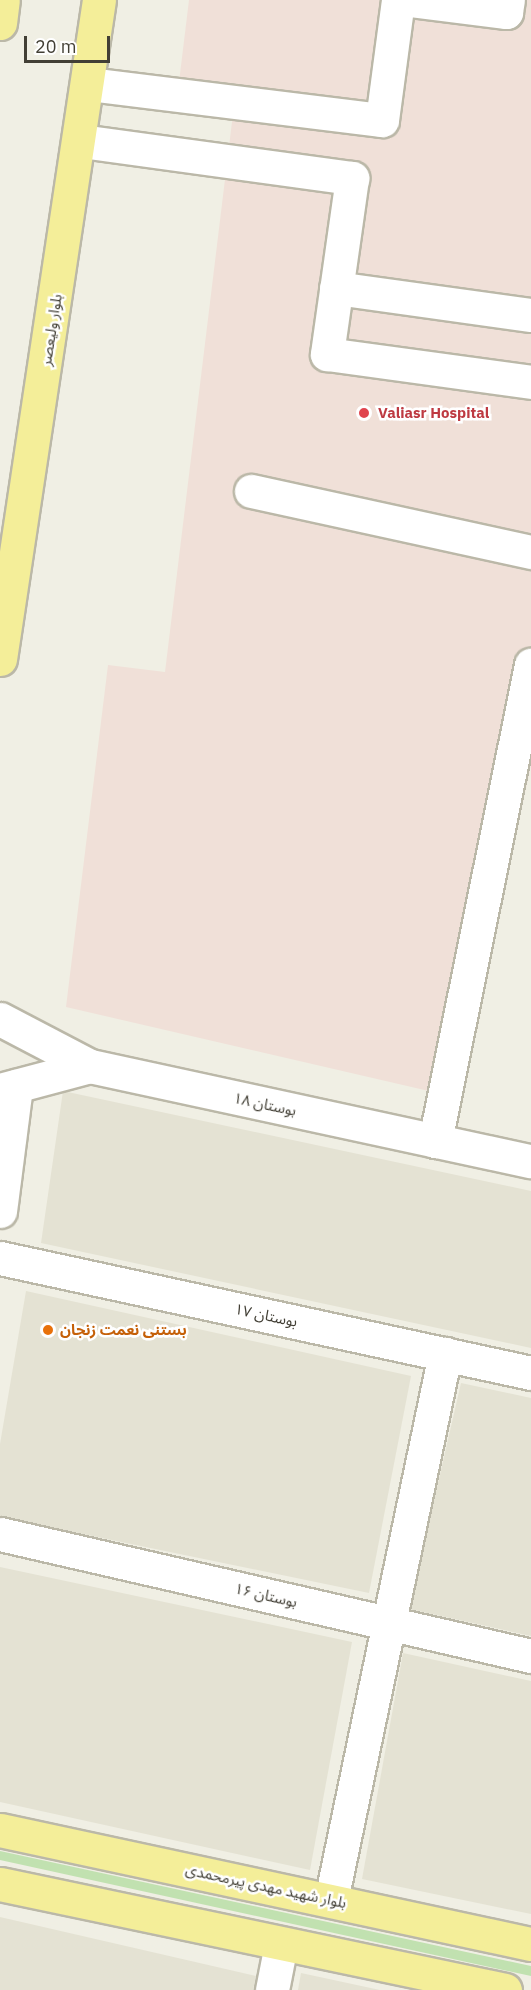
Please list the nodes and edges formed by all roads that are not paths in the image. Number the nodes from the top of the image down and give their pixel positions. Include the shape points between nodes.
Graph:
1 (3, 0) edge
2 (99, 0) edge
3 (398, 0) edge
4 (409, 0) edge
5 (508, 0) edge
6 (0, 23) edge
7 (88, 84) junction
8 (81, 141) junction
9 (336, 288) junction
10 (531, 315) edge
11 (531, 382) edge
12 (251, 491) dead end
13 (531, 552) edge
14 (0, 659) edge
15 (531, 665) edge
16 (0, 1019) edge
17 (90, 1066) junction
18 (8, 1088) edge
19 (435, 1141) junction
20 (531, 1161) edge
21 (0, 1211) edge
22 (0, 1258) edge
23 (445, 1354) junction
24 (531, 1372) edge
25 (0, 1534) edge
26 (388, 1623) junction
27 (531, 1656) edge
28 (0, 1830) edge
29 (0, 1884) edge
30 (331, 1900) junction
31 (281, 1944) junction
32 (531, 1944) edge
33 (272, 1990) edge
34 (505, 1990) edge

1 - 6 main road
2 - 7 main road, بلوار ولیعصر
3 - 7 street via 382,120
4 - 5 street via 506,12
7 - 8 main road, بلوار ولیعصر
8 - 9 street via 352,178
8 - 14 main road, بلوار ولیعصر
9 - 10 street
9 - 11 street via 327,354
12 - 13 street
15 - 19 street
16 - 17 street
17 - 18 street, بوستان ۱۸
17 - 19 street, بوستان ۱۸
18 - 21 street
19 - 20 street, بوستان ۱۸
22 - 23 street, بوستان ۱۷
23 - 24 street, بوستان ۱۷
23 - 26 street
25 - 26 street, بوستان ۱۶
26 - 27 street, بوستان ۱۶
26 - 30 street
28 - 30 main road, بلوار شهید مهدی پیرمحمدی
29 - 31 main road
30 - 32 main road, بلوار شهید مهدی پیرمحمدی
31 - 33 street
31 - 34 main road

